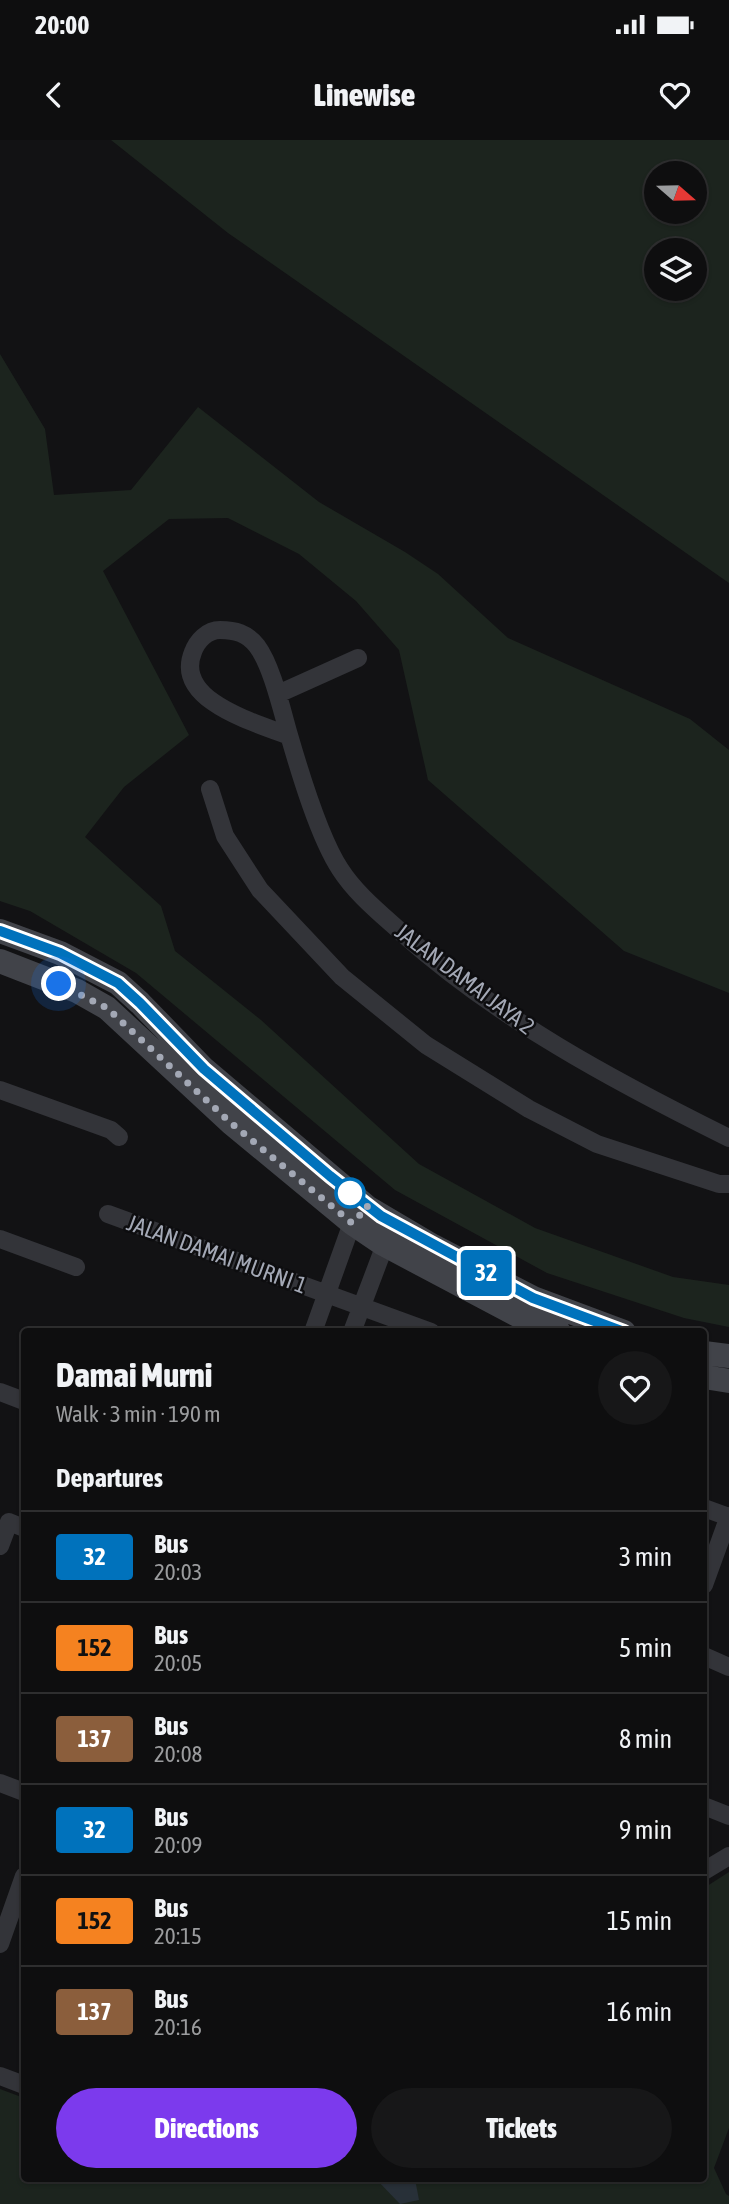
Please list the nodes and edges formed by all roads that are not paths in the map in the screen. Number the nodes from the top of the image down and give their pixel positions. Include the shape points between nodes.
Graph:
1 (358, 658) dead end
2 (278, 694) junction
3 (289, 736) junction
4 (210, 789) dead end
5 (0, 931) edge
6 (0, 961) edge
7 (0, 1090) edge
8 (119, 1137) dead end
9 (729, 1138) edge
10 (729, 1184) edge
11 (108, 1214) dead end
12 (360, 1215) junction
13 (389, 1234) junction
14 (0, 1239) edge
15 (76, 1267) dead end
16 (326, 1294) junction
17 (362, 1306) junction
18 (314, 1328) edge
19 (354, 1328) edge
20 (420, 1328) edge
21 (549, 1328) edge
22 (613, 1328) edge
23 (707, 1353) edge
24 (729, 1356) edge
25 (707, 1377) edge
26 (729, 1381) edge
27 (0, 1392) edge
28 (21, 1400) edge
29 (707, 1509) edge
30 (729, 1517) edge
31 (21, 1527) edge
32 (0, 1546) edge
33 (707, 1577) edge
34 (707, 1657) edge
35 (729, 1667) edge
36 (0, 1783) edge
37 (21, 1790) edge
38 (707, 1807) edge
39 (729, 1816) edge
40 (729, 1856) edge
41 (707, 1869) edge
42 (21, 1885) edge
43 (7, 1925) junction
44 (21, 1930) edge
45 (0, 1944) edge
46 (0, 2077) edge
47 (21, 2084) edge

1 - 2 street
2 - 3 street, JALAN DAMAI JAYA 2
2 - 3 street, JALAN DAMAI JAYA 2 via 258,647 246,635 215,630 201,638 192,652 193,682 206,698
3 - 9 street, JALAN DAMAI JAYA 2 via 321,830 339,868 365,900 434,961 550,1043
4 - 10 street via 225,836 260,890 342,976 426,1045 529,1109 597,1144
5 - 12 street via 60,953 118,983
6 - 12 street via 107,1008 231,1123
7 - 8 street via 111,1130
11 - 16 street, JALAN DAMAI MURNI 1
12 - 13 street
12 - 16 street
13 - 17 street
13 - 21 street via 523,1318
13 - 22 street
14 - 15 street
16 - 17 street, JALAN DAMAI MURNI 1
16 - 18 street
17 - 19 street
17 - 20 street, JALAN DAMAI MURNI 1
23 - 24 street
25 - 26 street
27 - 28 street
29 - 30 street
30 - 33 street
31 - 32 street via 9,1522
34 - 35 street
36 - 37 street
38 - 39 street
40 - 41 street
42 - 43 street
43 - 44 street
43 - 45 street
46 - 47 street

